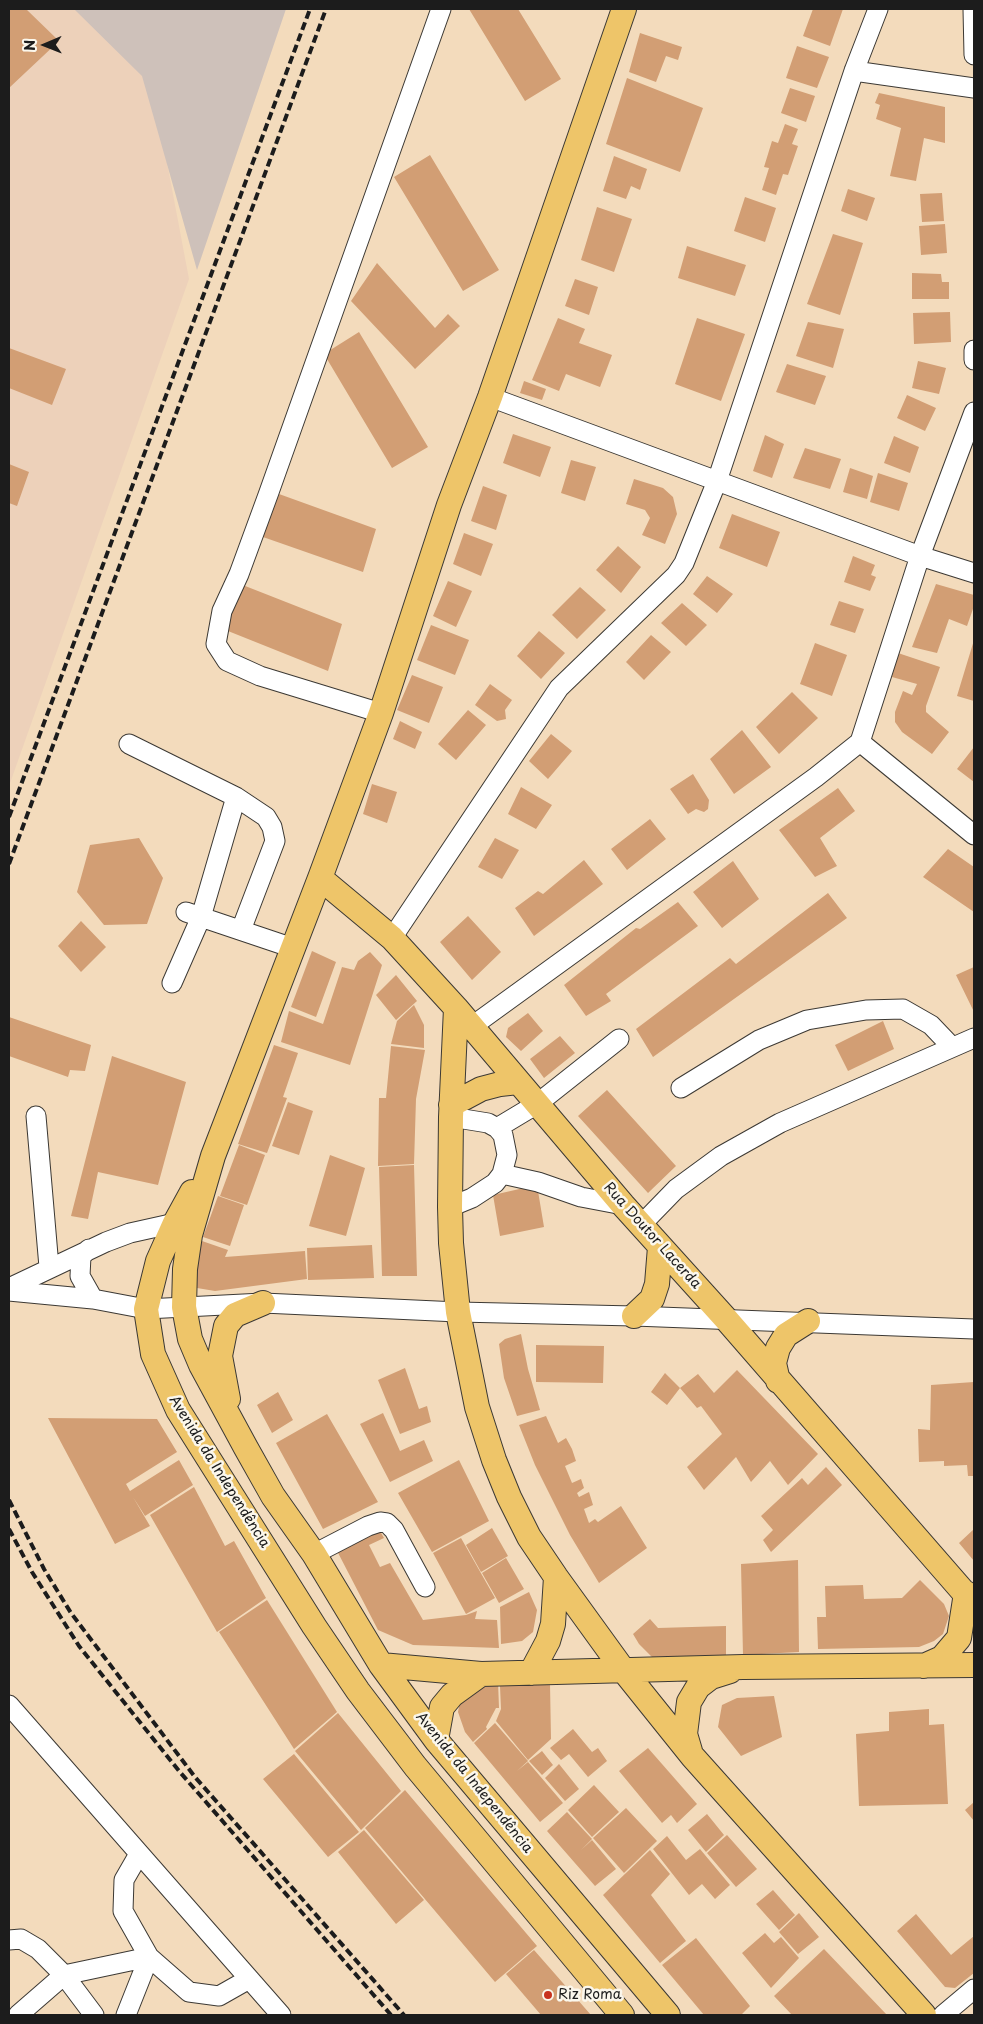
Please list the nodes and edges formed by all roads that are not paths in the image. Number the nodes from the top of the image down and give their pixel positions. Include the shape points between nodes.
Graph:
1 (441, 9) edge
2 (624, 9) edge
3 (878, 9) edge
4 (973, 9) edge
5 (974, 55) edge
6 (854, 71) junction
7 (974, 88) edge
8 (974, 350) edge
9 (974, 360) edge
10 (490, 396) junction
11 (974, 412) edge
12 (717, 481) junction
13 (920, 556) junction
14 (974, 573) edge
15 (381, 712) junction
16 (860, 742) junction
17 (129, 744) dead end
18 (236, 797) junction
19 (974, 835) edge
20 (320, 878) junction
21 (193, 914) junction
22 (241, 930) junction
23 (392, 938) junction
24 (293, 948) junction
25 (172, 983) dead end
26 (456, 1008) junction
27 (471, 1027) junction
28 (974, 1038) edge
29 (619, 1040) dead end
30 (952, 1047) junction
31 (518, 1082) junction
32 (681, 1088) dead end
33 (537, 1104) junction
34 (451, 1111) junction
35 (36, 1116) dead end
36 (497, 1128) junction
37 (213, 1156) junction
38 (502, 1174) junction
39 (623, 1205) junction
40 (450, 1208) junction
41 (175, 1223) junction
42 (642, 1225) junction
43 (660, 1247) junction
44 (89, 1249) junction
45 (49, 1267) junction
46 (9, 1289) edge
47 (93, 1299) junction
48 (263, 1303) junction
49 (184, 1307) junction
50 (146, 1309) junction
51 (458, 1312) junction
52 (634, 1316) junction
53 (726, 1319) junction
54 (808, 1322) junction
55 (974, 1329) edge
56 (778, 1381) junction
57 (234, 1425) junction
58 (273, 1496) junction
59 (247, 1516) junction
60 (314, 1554) junction
61 (556, 1577) junction
62 (425, 1587) dead end
63 (970, 1599) edge
64 (974, 1665) edge
65 (381, 1666) junction
66 (743, 1667) junction
67 (923, 1667) junction
68 (624, 1671) junction
69 (532, 1673) junction
70 (481, 1674) junction
71 (9, 1705) edge
72 (436, 1740) junction
73 (693, 1757) junction
74 (139, 1854) junction
75 (9, 1940) edge
76 (149, 1957) junction
77 (64, 1975) junction
78 (249, 1979) junction
79 (641, 1985) junction
80 (974, 1988) edge
81 (619, 2011) edge
82 (18, 2015) edge
83 (94, 2015) edge
84 (126, 2015) edge
85 (281, 2015) edge
86 (668, 2015) edge
87 (924, 2015) edge
88 (944, 2015) edge

1 - 15 street via 265,504 222,612 216,644 227,661 260,676
2 - 10 main road
3 - 6 street
4 - 5 street
6 - 7 street
6 - 12 street
8 - 9 street
10 - 12 street
10 - 15 main road via 449,504
11 - 13 street
12 - 13 street
12 - 23 street via 684,563 676,575 559,688
13 - 14 street
13 - 16 street
15 - 20 main road
16 - 19 street
16 - 27 street
17 - 18 street
18 - 21 street
18 - 22 street via 266,817 275,841
20 - 23 main road, Rua Doutor Lacerda
20 - 24 main road
21 - 22 street
21 - 25 street
22 - 24 street
23 - 26 main road, Rua Doutor Lacerda
24 - 37 main road
26 - 27 main road, Rua Doutor Lacerda
26 - 34 main road
27 - 31 main road, Rua Doutor Lacerda
28 - 30 street
29 - 33 street
30 - 32 street via 931,1025 903,1009 866,1010 807,1020 759,1040
30 - 42 street via 780,1123 721,1156 676,1190
31 - 33 main road, Rua Doutor Lacerda
31 - 34 main road via 481,1089
33 - 36 street
33 - 39 main road, Rua Doutor Lacerda
34 - 36 street
34 - 40 main road
35 - 45 street
36 - 38 street via 503,1135 507,1155
37 - 41 main road, Avenida da Independência
37 - 49 main road, Avenida da Independência via 190,1235 184,1269
38 - 39 street via 581,1197
38 - 40 street via 480,1193
39 - 42 main road, Rua Doutor Lacerda
40 - 51 main road
41 - 44 street via 130,1233
41 - 50 main road, Avenida da Independência via 158,1261
42 - 43 main road, Rua Doutor Lacerda
43 - 52 main road via 660,1268 652,1299
43 - 53 main road, Rua Doutor Lacerda
44 - 45 street
44 - 47 street via 82,1256 80,1266 84,1286
45 - 46 street
46 - 47 street
47 - 50 street
48 - 49 street
48 - 51 street
48 - 57 main road via 236,1315 226,1326 222,1338 222,1378
49 - 50 street
49 - 57 main road, Avenida da Independência via 190,1339
50 - 59 main road, Avenida da Independência via 153,1354 178,1410
51 - 52 street
51 - 61 main road via 477,1407 494,1460 529,1537
52 - 53 street
53 - 54 street
53 - 56 main road, Rua Doutor Lacerda
54 - 55 street
54 - 56 main road via 786,1334 778,1348 774,1363
56 - 63 main road, Rua Doutor Lacerda
57 - 58 main road, Avenida da Independência
58 - 59 main road
58 - 60 main road, Avenida da Independência
59 - 81 main road, Avenida da Independência via 358,1692 415,1766
60 - 62 street via 368,1526 387,1523
60 - 65 main road, Avenida da Independência
61 - 68 main road
61 - 69 main road via 553,1624
63 - 67 main road via 959,1638 942,1658
64 - 67 main road
65 - 70 main road
65 - 72 main road, Avenida da Independência
66 - 67 main road
66 - 68 main road
66 - 73 main road via 712,1677 698,1687 689,1702 685,1734
68 - 69 main road
68 - 73 main road
69 - 70 main road
70 - 72 main road via 452,1695 442,1707
71 - 74 street
72 - 79 main road, Avenida da Independência
73 - 87 main road
74 - 76 street via 124,1880 123,1911
74 - 78 street
75 - 77 street via 21,1939 38,1949
76 - 77 street
76 - 78 street via 189,1992 219,1996
76 - 84 street
77 - 82 street
77 - 83 street
78 - 85 street
79 - 81 main road
79 - 86 main road, Avenida da Independência
80 - 88 street

